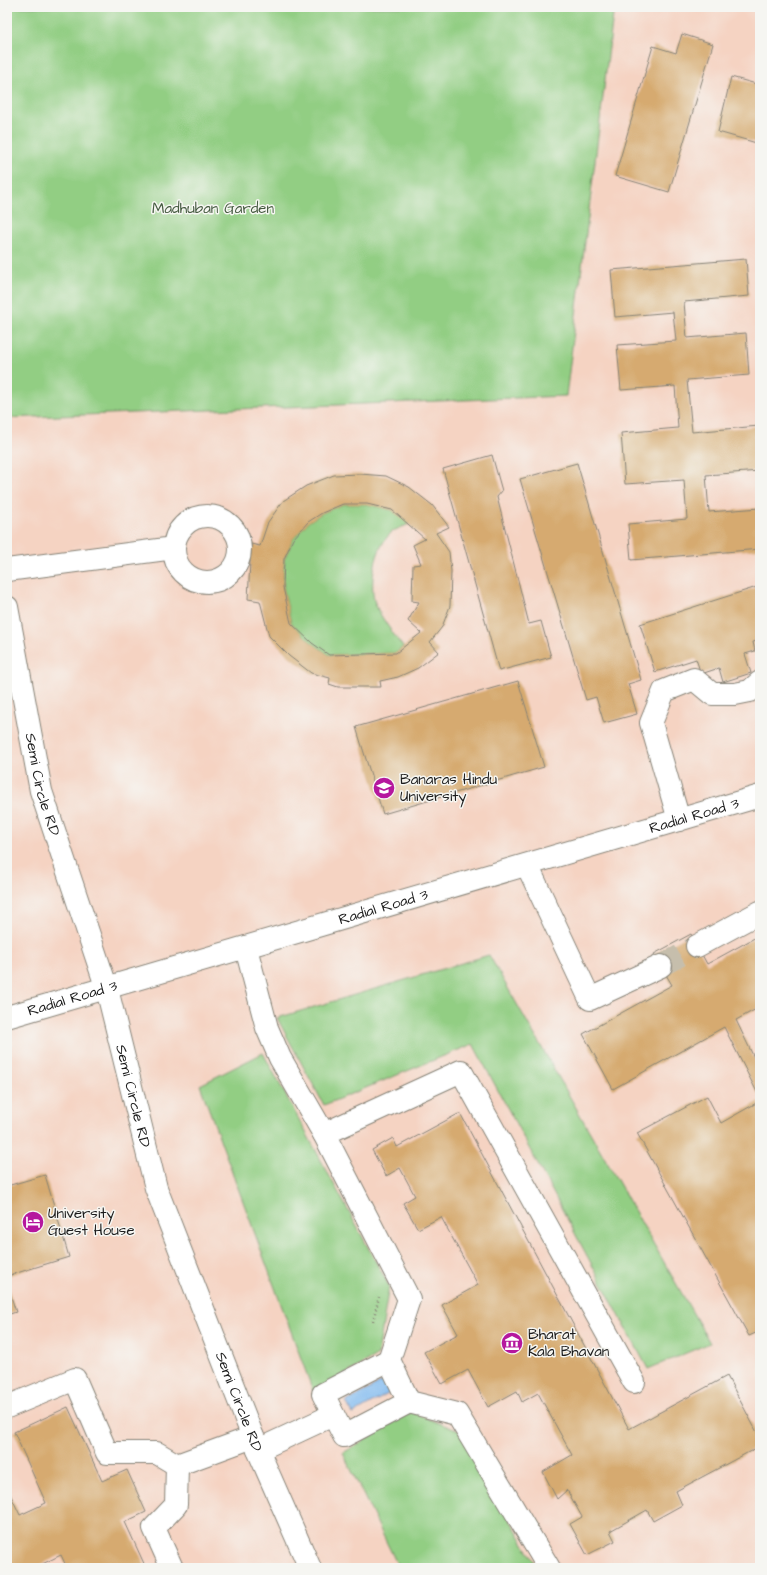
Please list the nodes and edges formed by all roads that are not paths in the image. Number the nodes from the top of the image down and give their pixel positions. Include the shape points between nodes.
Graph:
1 (174, 548) dead end
2 (7, 570) edge
3 (7, 607) edge
4 (760, 682) edge
5 (760, 796) edge
6 (679, 820) junction
7 (528, 865) junction
8 (760, 912) edge
9 (697, 946) tunnel mouth
10 (246, 948) junction
11 (661, 966) tunnel mouth
12 (107, 989) junction
13 (7, 1017) edge
14 (324, 1134) junction
15 (389, 1360) junction
16 (634, 1382) dead end
17 (409, 1402) junction
18 (7, 1407) edge
19 (333, 1415) junction
20 (256, 1444) junction
21 (177, 1465) junction
22 (172, 1568) edge
23 (310, 1568) edge
24 (549, 1568) edge

1 - 2 lane
3 - 12 lane, Semi Circle RD via 41,791
4 - 6 lane via 750,691 735,694 712,694 694,680 664,691 651,723
5 - 6 lane, Radial Road 3
6 - 7 lane, Radial Road 3
7 - 10 lane, Radial Road 3
7 - 11 lane via 590,999
8 - 9 lane
10 - 12 lane, Radial Road 3
10 - 14 lane via 267,1028 280,1058
12 - 13 lane, Radial Road 3
12 - 20 lane, Semi Circle RD via 156,1188
14 - 15 lane via 409,1299
14 - 16 lane via 461,1071
15 - 17 lane
15 - 19 lane via 323,1394
17 - 19 lane via 344,1436
17 - 24 lane via 458,1414
18 - 21 lane via 75,1379 107,1453 157,1453
19 - 20 lane
20 - 21 lane
20 - 23 lane, Semi Circle RD
21 - 22 lane via 176,1505 154,1528

